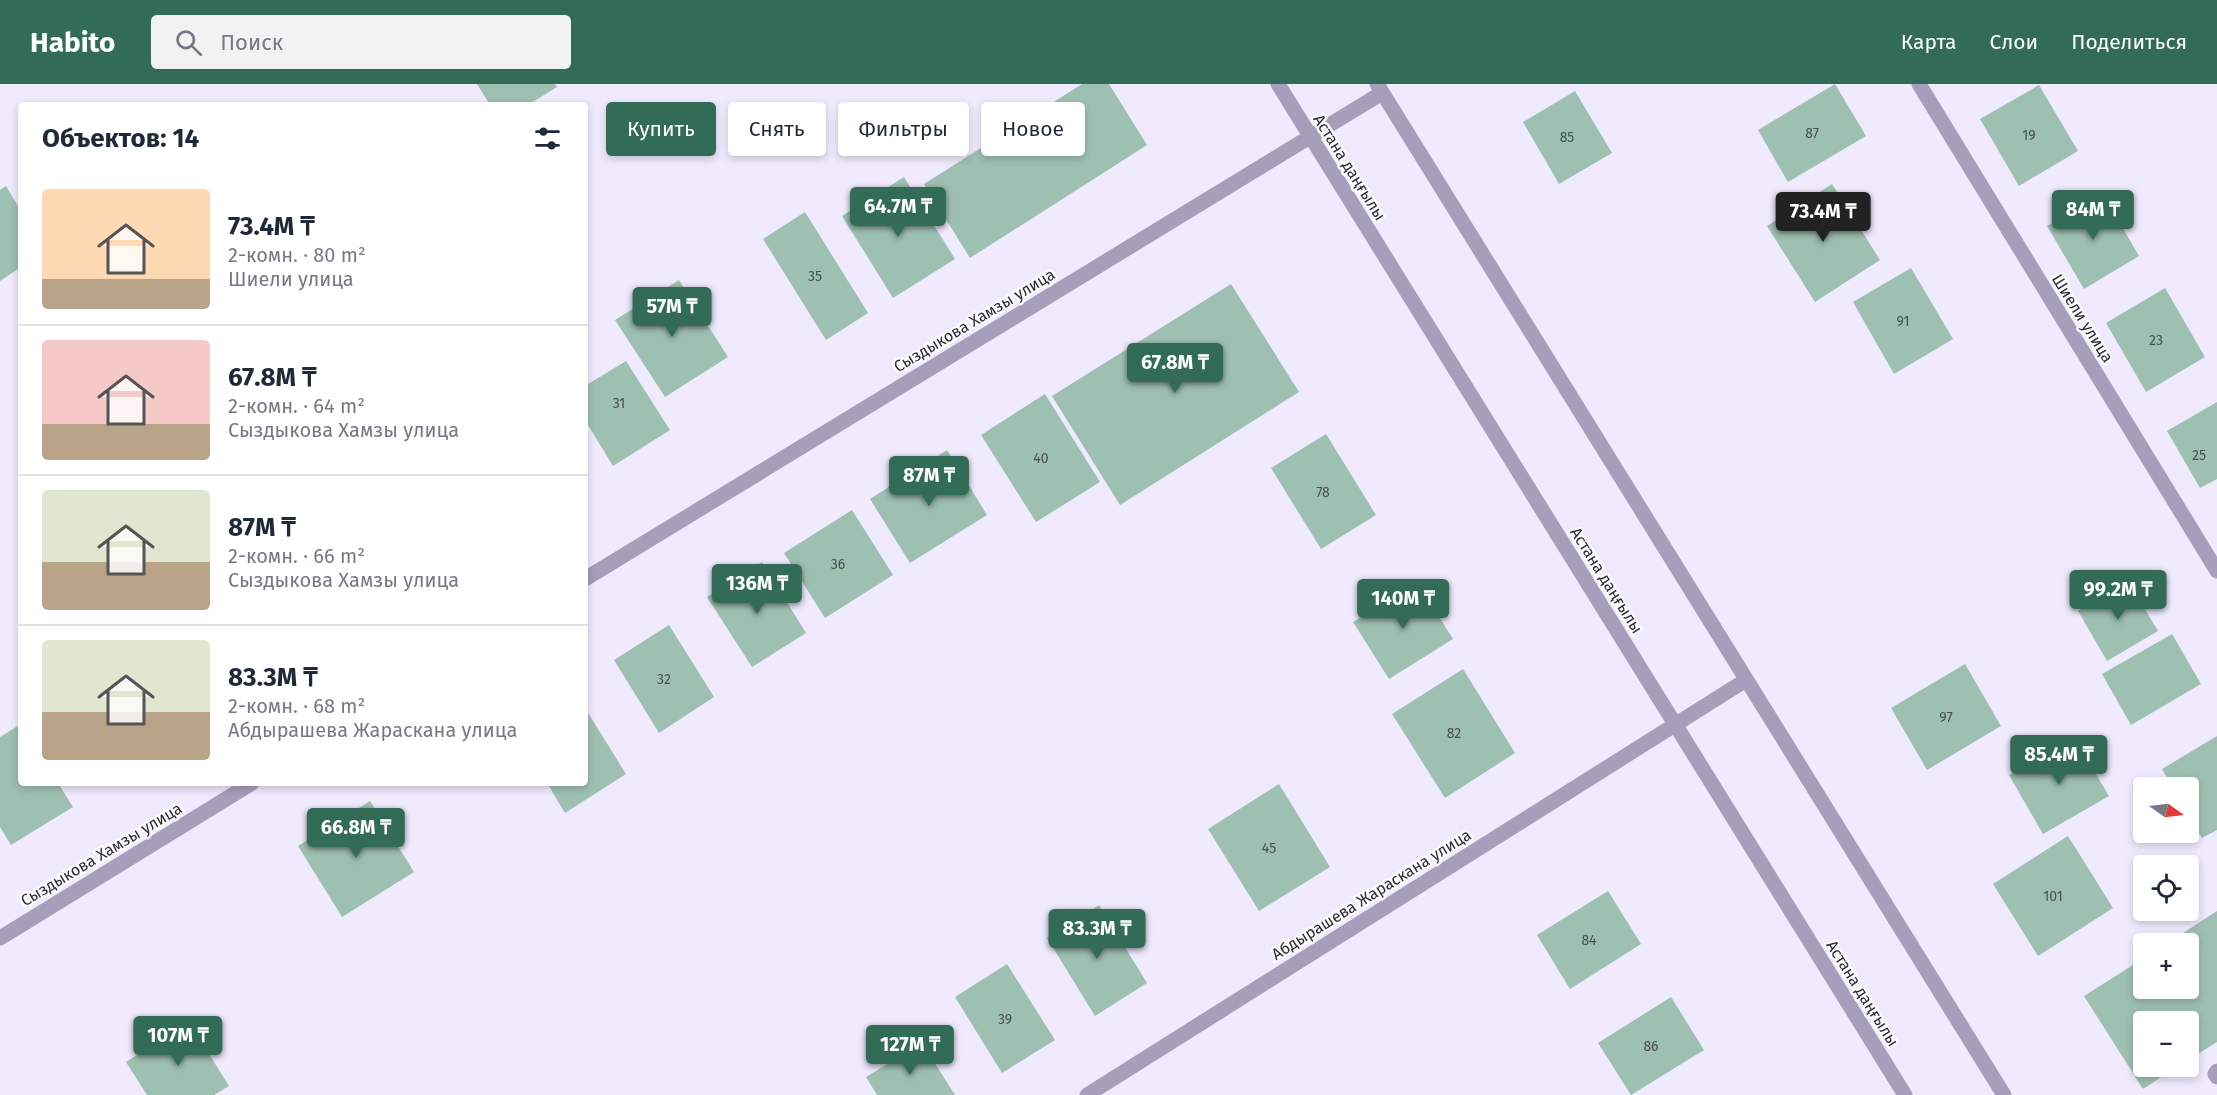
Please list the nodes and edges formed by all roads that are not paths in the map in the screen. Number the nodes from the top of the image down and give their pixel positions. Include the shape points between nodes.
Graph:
1 (1278, 84) edge
2 (1918, 84) edge
3 (1380, 88) edge
4 (1310, 135) junction
5 (2217, 571) edge
6 (588, 577) edge
7 (1746, 680) junction
8 (1674, 723) junction
9 (247, 786) edge
10 (0, 938) edge
11 (2217, 1071) edge
12 (2217, 1077) edge
13 (1087, 1095) edge
14 (1905, 1095) edge
15 (2004, 1095) edge

1 - 4 street, Астана даңғылы
2 - 5 street, Шиели улица
3 - 4 street, Сыздыкова Хамзы улица
3 - 7 street
4 - 6 street, Сыздыкова Хамзы улица
4 - 8 street, Астана даңғылы
7 - 8 street, Абдырашева Жараскана улица
7 - 15 street
8 - 13 street, Абдырашева Жараскана улица
8 - 14 street, Астана даңғылы
9 - 10 street, Сыздыкова Хамзы улица
11 - 12 street

